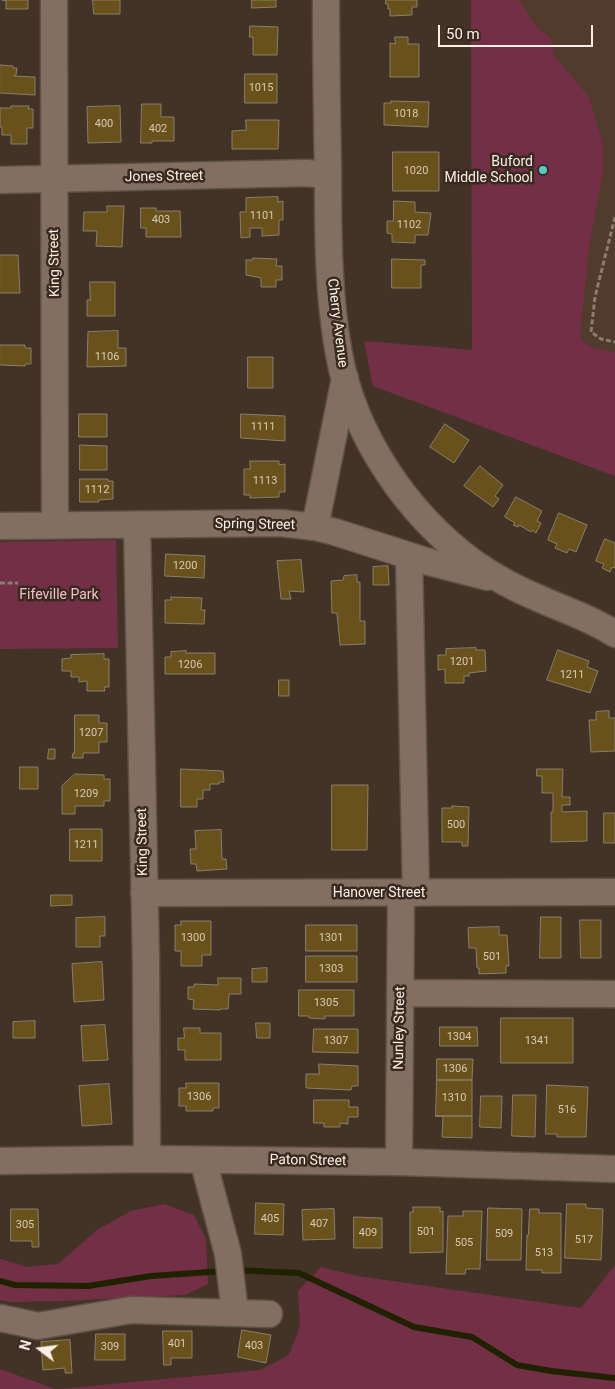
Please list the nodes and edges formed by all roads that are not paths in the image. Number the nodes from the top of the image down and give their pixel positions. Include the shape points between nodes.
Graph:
1 (54, 0) edge
2 (326, 0) edge
3 (328, 175) junction
4 (54, 179) junction
5 (0, 180) edge
6 (345, 378) junction
7 (55, 525) junction
8 (137, 525) junction
9 (0, 526) edge
10 (315, 527) junction
11 (409, 556) junction
12 (502, 580) junction
13 (615, 634) edge
14 (615, 892) edge
15 (144, 893) junction
16 (408, 893) junction
17 (400, 993) junction
18 (615, 994) edge
19 (146, 1159) junction
20 (203, 1160) junction
21 (0, 1161) edge
22 (399, 1162) junction
23 (615, 1169) edge
24 (235, 1313) junction
25 (269, 1314) dead end
26 (0, 1318) edge

1 - 4 street, King Street
2 - 3 street, Cherry Avenue
3 - 4 street, Jones Street
3 - 6 street, Cherry Avenue via 332,297
4 - 5 street, Jones Street
4 - 7 street, King Street
6 - 10 street
6 - 12 street, Cherry Avenue via 373,448 400,488 448,542
7 - 8 street, Spring Street
7 - 9 street, Spring Street
8 - 10 street, Spring Street via 282,523
8 - 15 street, King Street
10 - 11 street, Spring Street
11 - 12 street, Spring Street
11 - 16 street, Nunley Street
12 - 13 street, Cherry Avenue
14 - 16 street, Hanover Street
15 - 16 street, Hanover Street
15 - 19 street, King Street
16 - 17 street, Nunley Street
17 - 18 street
17 - 22 street, Nunley Street
19 - 20 street, Paton Street
19 - 21 street, Paton Street
20 - 22 street, Paton Street
20 - 24 street via 228,1254
22 - 23 street, Paton Street
24 - 25 street
24 - 26 street via 131,1310 38,1326

